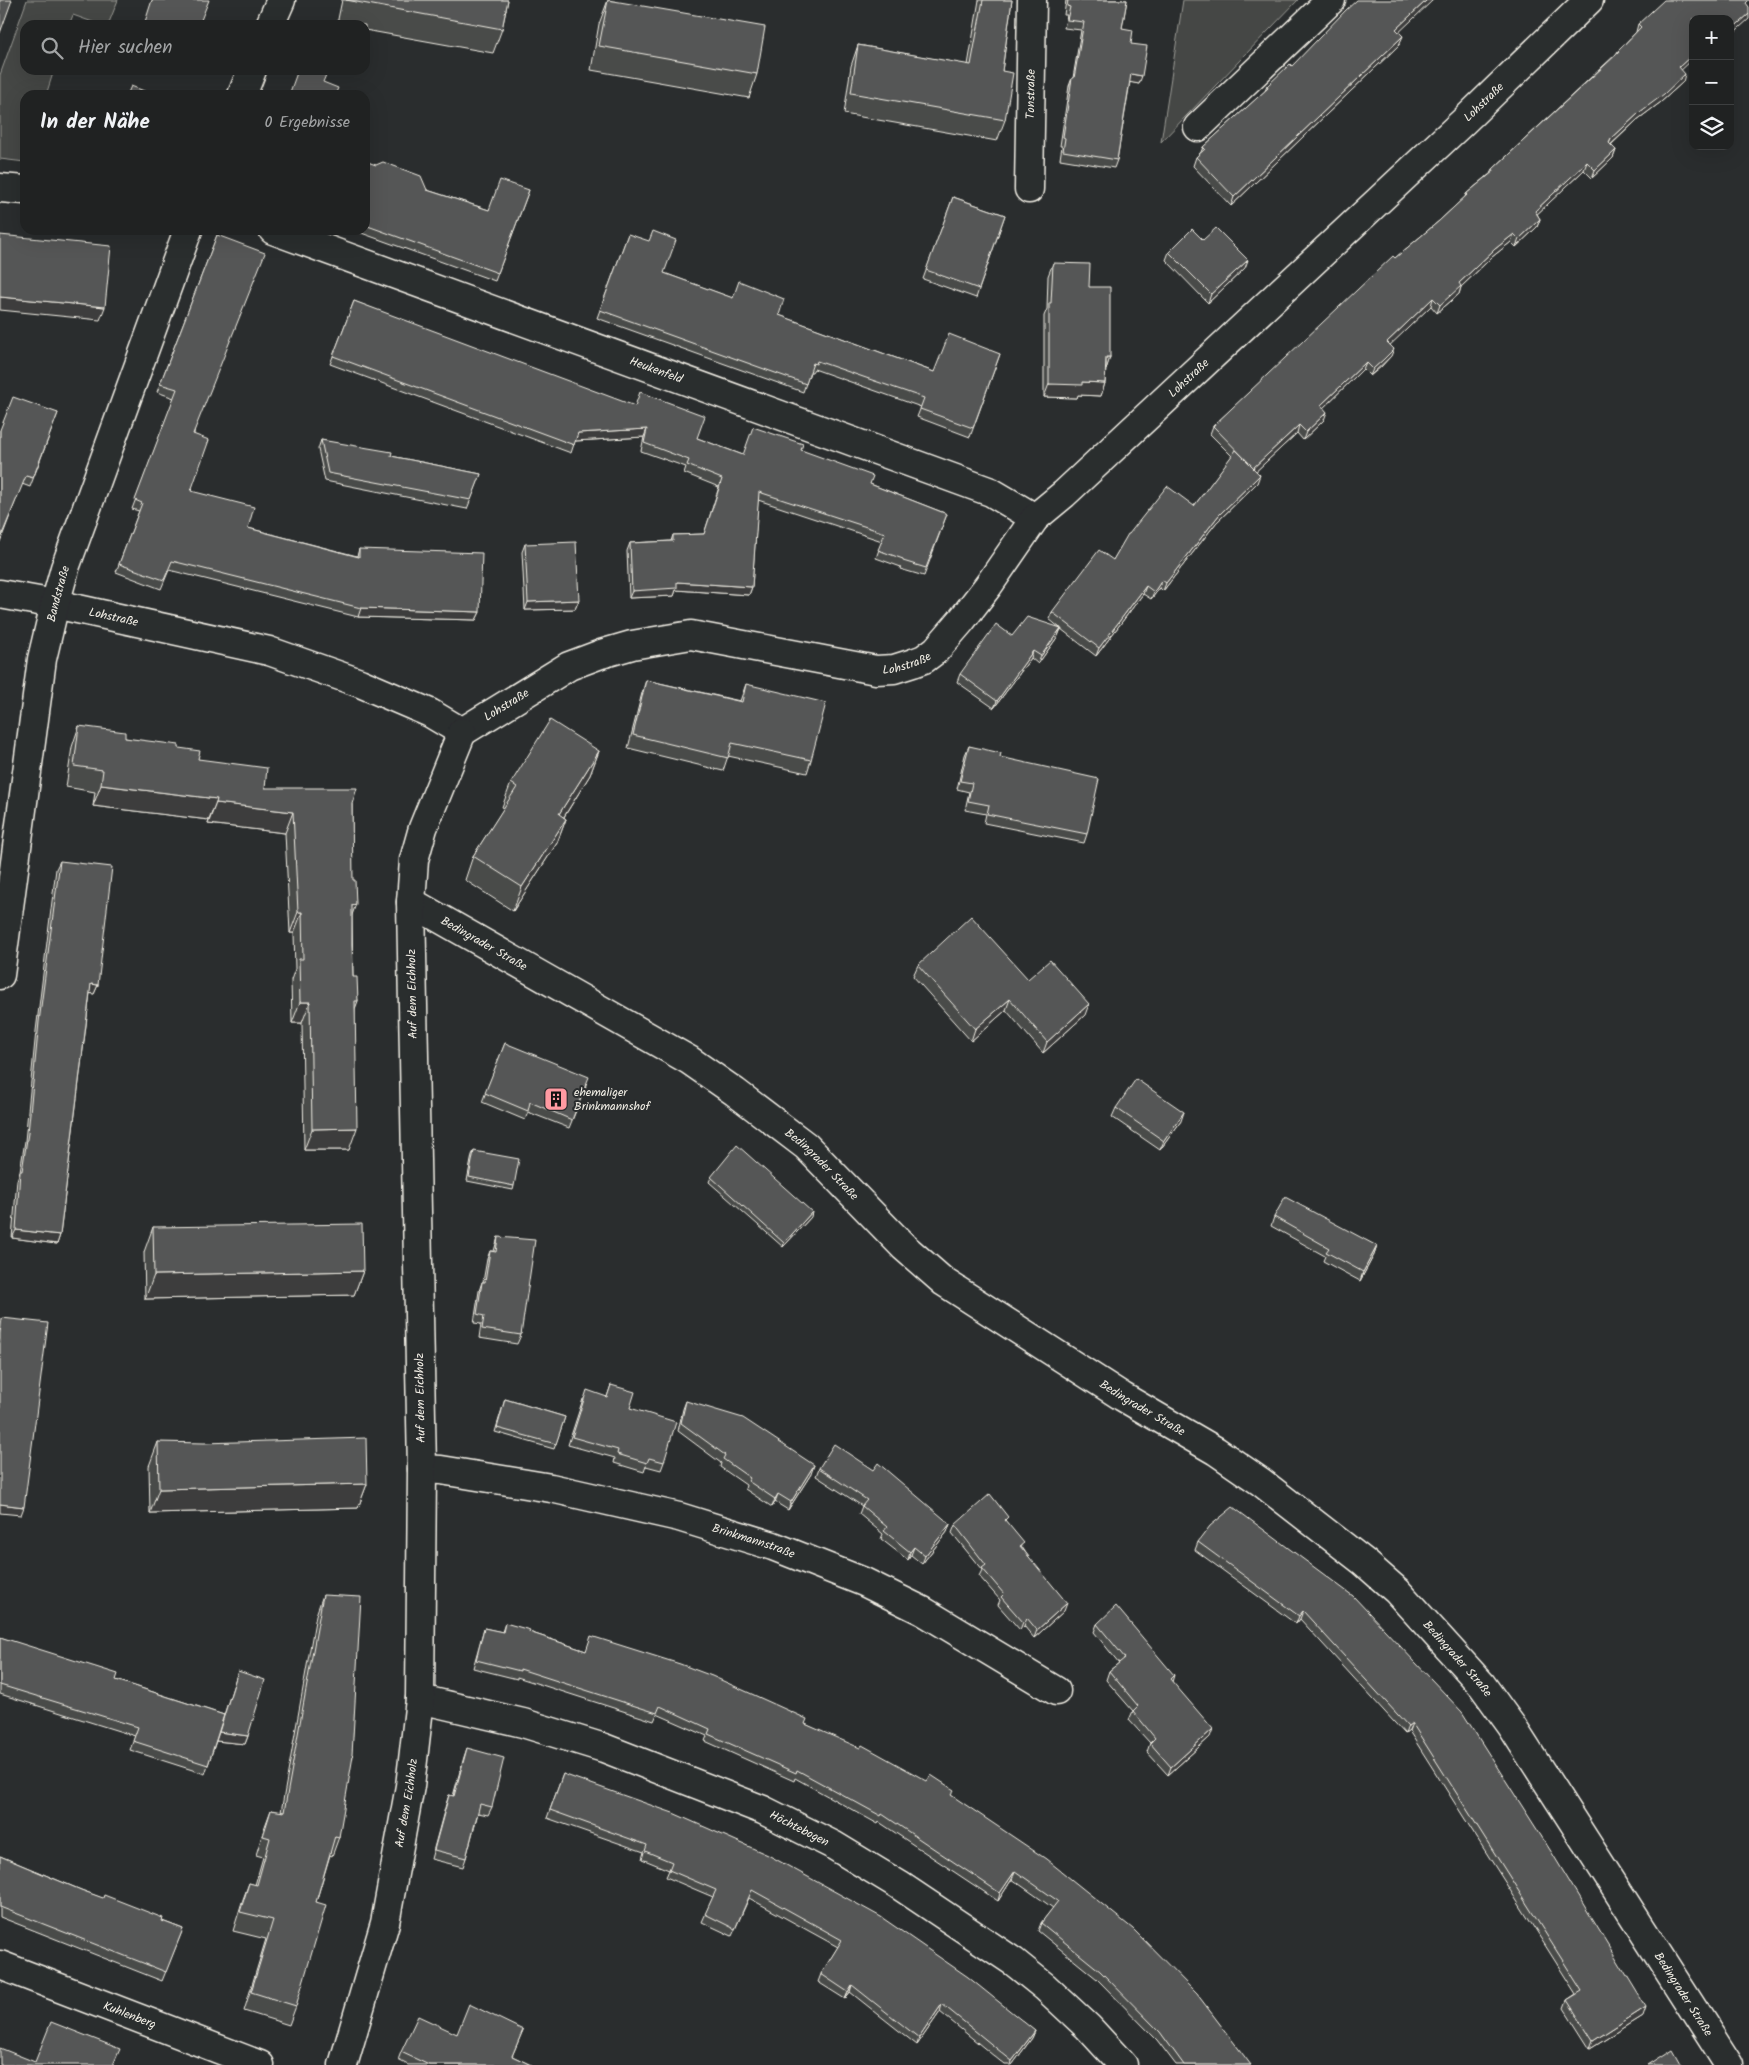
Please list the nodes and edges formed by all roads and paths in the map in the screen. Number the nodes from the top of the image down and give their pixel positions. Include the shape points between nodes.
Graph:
1 (281, 0) edge
2 (1032, 0) edge
3 (1331, 0) edge
4 (1589, 0) edge
5 (272, 20) edge
6 (250, 75) edge
7 (244, 90) edge
8 (1198, 127) dead end
9 (0, 188) edge
10 (1029, 189) dead end
11 (20, 190) edge
12 (186, 235) edge
13 (287, 235) edge
14 (1035, 518) junction
15 (0, 594) edge
16 (55, 604) junction
17 (462, 732) junction
18 (411, 902) junction
19 (0, 975) edge
20 (422, 1469) junction
21 (1056, 1691) dead end
22 (420, 1699) junction
23 (0, 1965) edge
24 (260, 2065) edge
25 (343, 2065) edge
26 (1124, 2065) edge
27 (1729, 2065) edge

1 - 5 street
2 - 10 street, Tonstraße
3 - 8 street
4 - 14 street, Lohstraße via 1442,142
6 - 7 street
9 - 11 street
12 - 16 street, Bandstraße
13 - 14 street, Heukenfeld via 981,489
14 - 17 street, Lohstraße via 961,622 936,650 913,664 876,670 690,635 660,639 569,666
15 - 16 street, Lohstraße
16 - 17 street, Lohstraße via 269,651 360,683 430,713
16 - 19 street, Bandstraße via 42,659
17 - 18 street, Auf dem Eichholz via 423,828 414,860
18 - 20 street, Auf dem Eichholz
18 - 27 street, Bedingrader Straße via 681,1056 735,1092 806,1146 944,1282 1123,1397 1231,1461 1398,1591 1482,1686 1511,1725
20 - 21 street, Brinkmannstraße via 560,1490 679,1517 773,1546 864,1582 922,1611
20 - 22 street, Auf dem Eichholz
22 - 25 street, Auf dem Eichholz via 410,1786 386,1923
22 - 26 street, Höchtebogen via 523,1723 604,1748 763,1810 833,1845 1014,1962 1074,2013
23 - 24 street, Kuhlenberg

